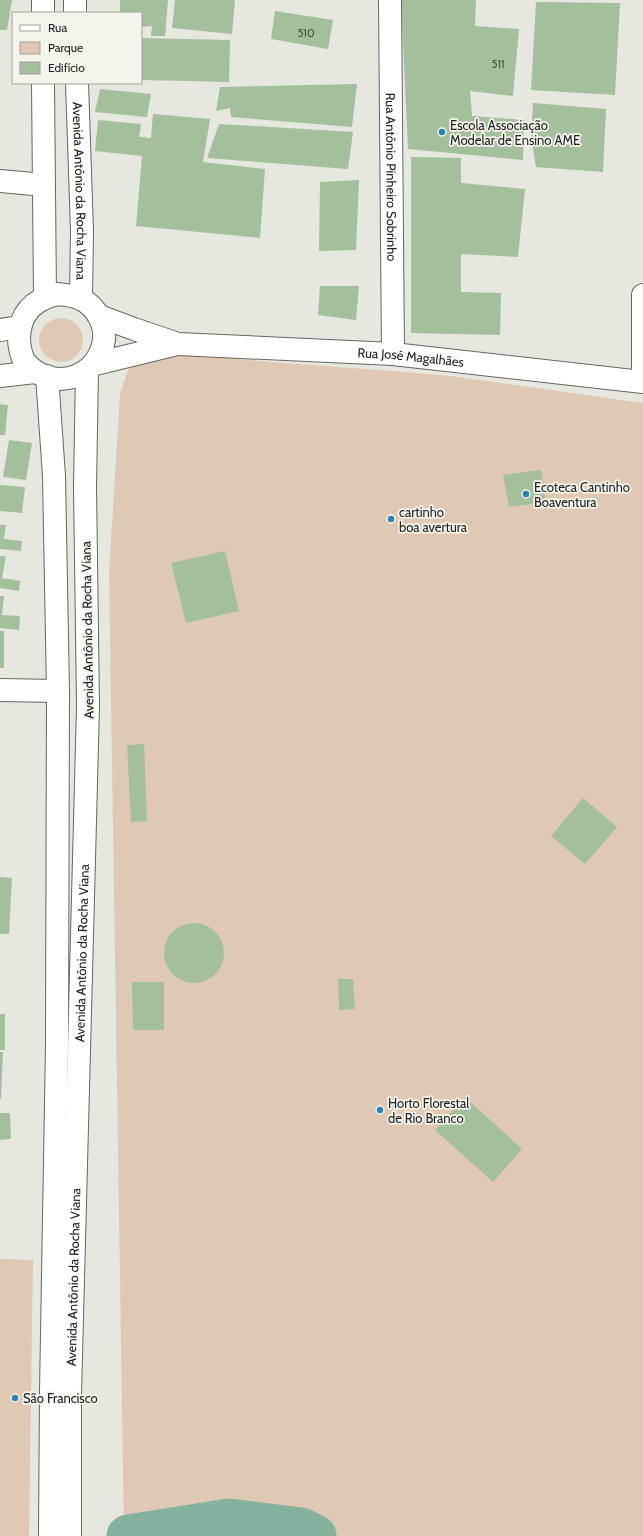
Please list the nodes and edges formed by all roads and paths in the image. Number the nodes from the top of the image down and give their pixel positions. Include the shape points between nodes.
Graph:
1 (43, 0) edge
2 (75, 0) edge
3 (390, 0) edge
4 (43, 12) edge
5 (75, 12) edge
6 (43, 84) edge
7 (77, 84) edge
8 (0, 181) edge
9 (44, 185) junction
10 (643, 295) edge
11 (45, 297) junction
12 (81, 299) junction
13 (99, 316) junction
14 (10, 328) edge
15 (178, 344) junction
16 (393, 354) junction
17 (91, 367) junction
18 (41, 374) junction
19 (0, 376) edge
20 (643, 382) edge
21 (0, 690) edge
22 (58, 690) junction
23 (60, 1393) junction
24 (50, 1536) edge
25 (70, 1536) edge

1 - 4 main road
2 - 5 main road
3 - 16 main road, Rua Antônio Pinheiro Sobrinho
6 - 9 main road
7 - 12 main road, Avenida Antônio da Rocha Viana via 82,231
8 - 9 main road
9 - 11 main road
10 - 20 main road
11 - 12 main road via 57,294
11 - 14 main road via 34,304
12 - 13 main road
13 - 15 main road, Rua José Magalhães
13 - 17 main road via 104,328 104,340 101,353
14 - 18 main road via 24,360
15 - 16 main road, Rua José Magalhães
15 - 17 main road, Rua José Magalhães
16 - 20 main road, Rua José Magalhães
17 - 18 main road via 74,377 60,379
17 - 23 main road, Avenida Antônio da Rocha Viana via 86,509 88,706
18 - 19 main road
18 - 22 main road, Avenida Antônio da Rocha Viana via 55,483
21 - 22 main road
22 - 23 main road, Avenida Antônio da Rocha Viana via 57,1045
23 - 24 main road, Avenida Antônio da Rocha Viana
23 - 25 main road, Avenida Antônio da Rocha Viana

